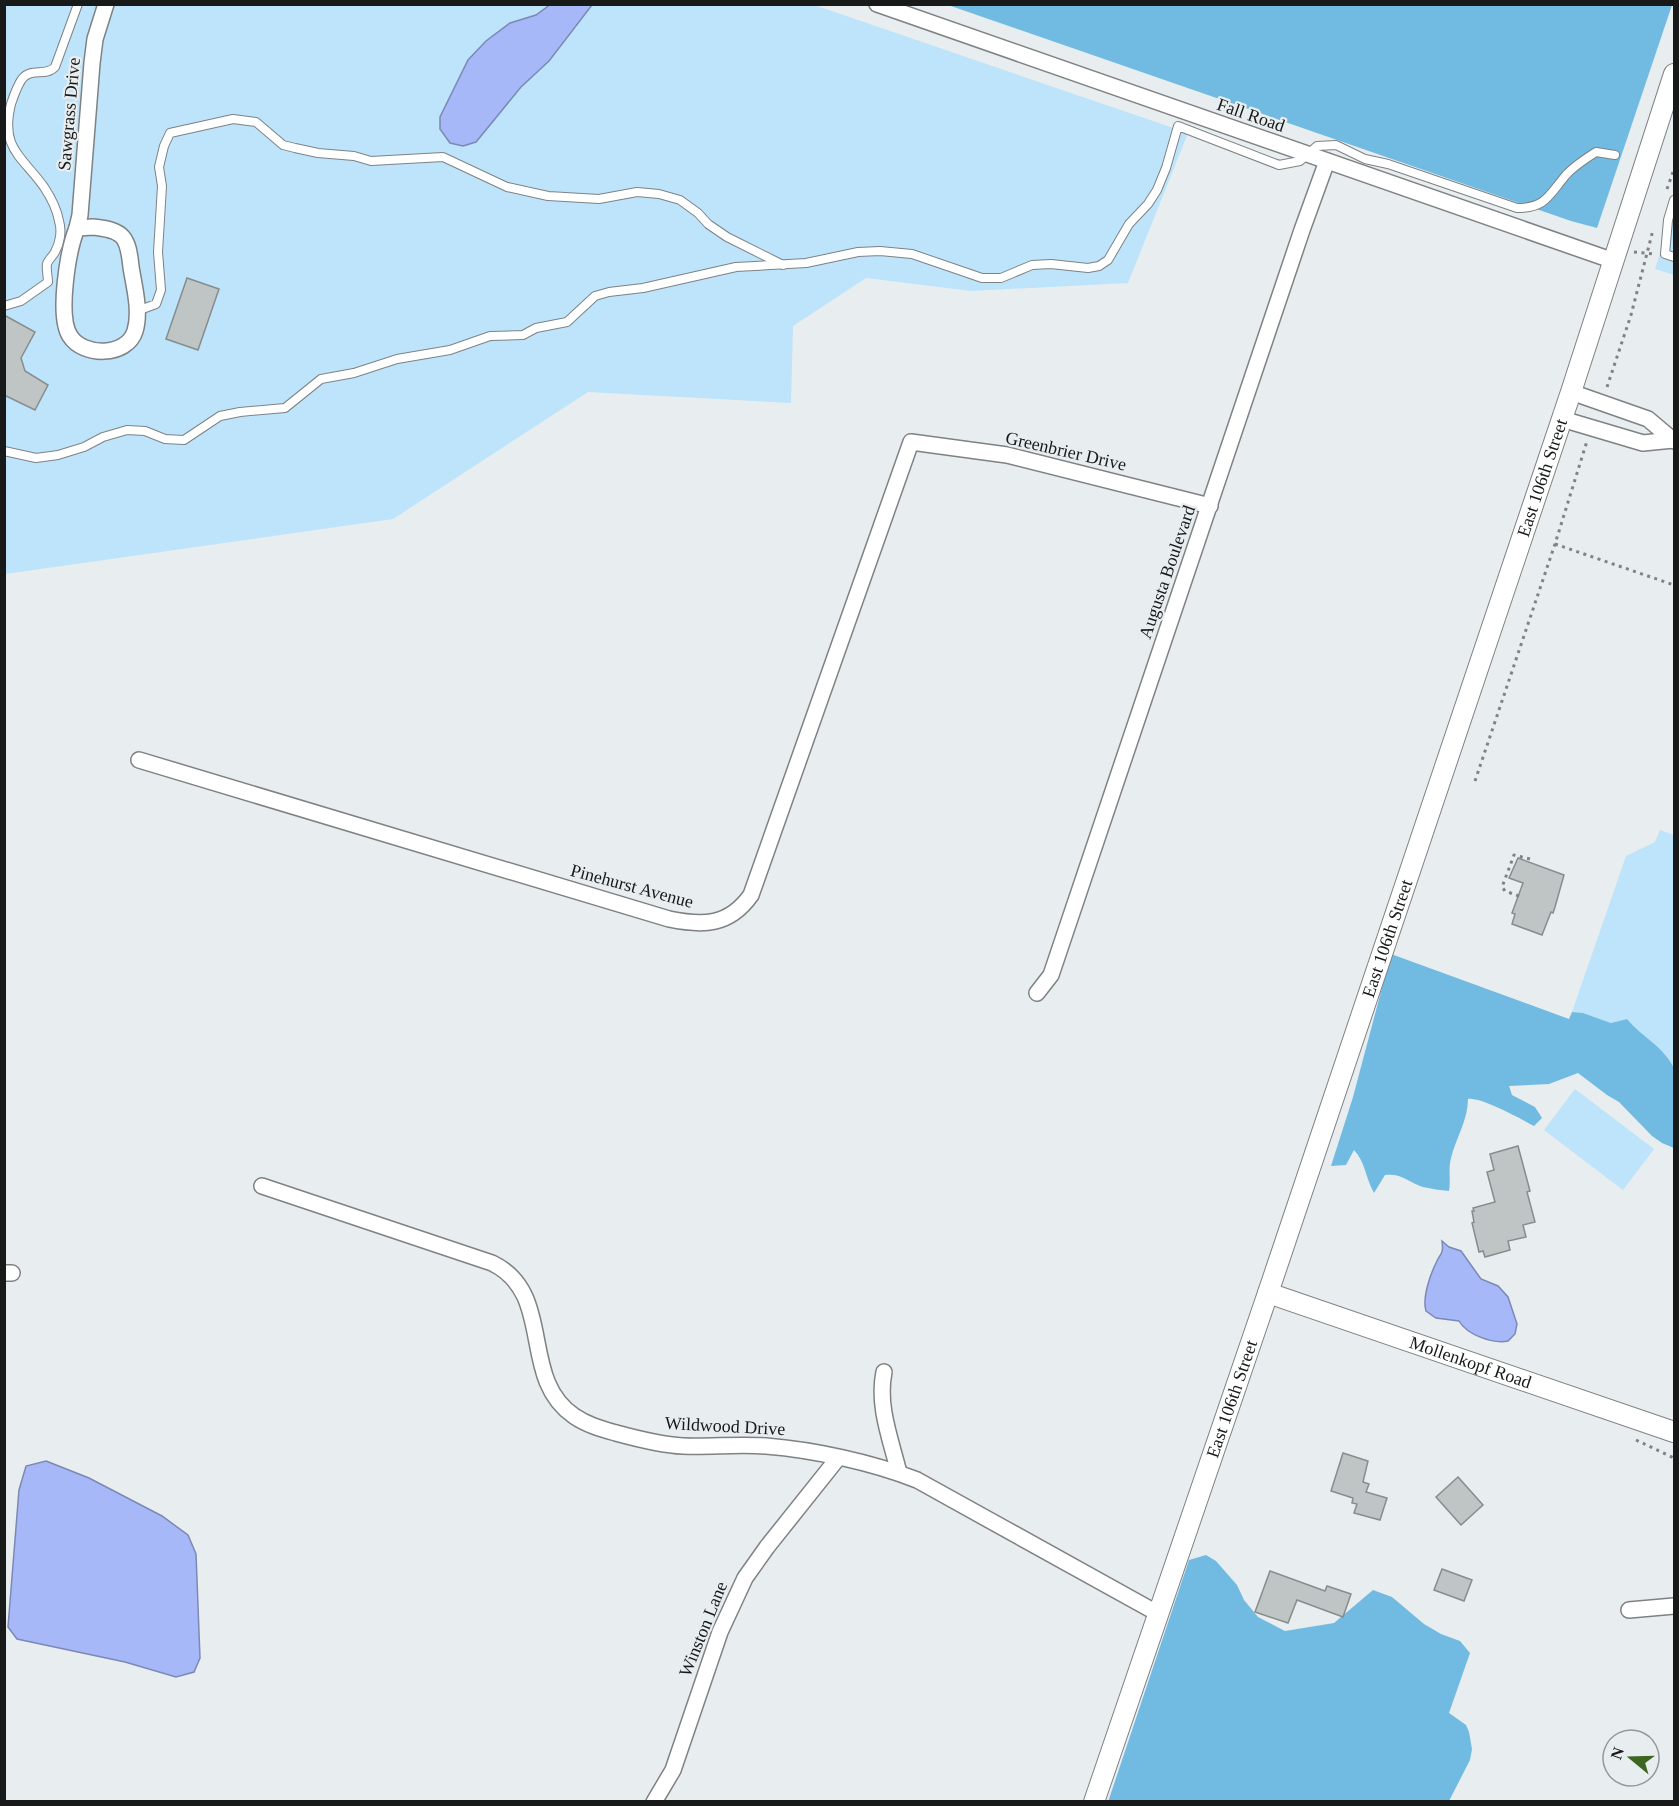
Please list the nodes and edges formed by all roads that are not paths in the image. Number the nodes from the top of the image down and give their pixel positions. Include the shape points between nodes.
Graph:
1 (78, 4) edge
2 (106, 4) edge
3 (877, 4) edge
4 (1674, 74) edge
5 (1307, 154) junction
6 (1615, 155) dead end
7 (1327, 161) junction
8 (1674, 200) edge
9 (77, 228) junction
10 (1616, 254) junction
11 (1674, 257) edge
12 (785, 265) junction
13 (4, 306) edge
14 (137, 311) junction
15 (1571, 392) junction
16 (1562, 419) junction
17 (1674, 440) edge
18 (911, 442) joint
19 (4, 451) edge
20 (1210, 506) junction
21 (140, 760) dead end
22 (1037, 993) dead end
23 (262, 1186) dead end
24 (1268, 1293) junction
25 (884, 1372) dead end
26 (1674, 1432) edge
27 (838, 1458) junction
28 (899, 1473) junction
29 (1674, 1606) edge
30 (1629, 1610) dead end
31 (1157, 1613) junction
32 (654, 1802) edge
33 (1094, 1802) edge

1 - 13 lane via 55,67 49,72 25,75 8,113 6,130 13,154 45,188 60,221 60,237 47,263 48,282 21,301
2 - 9 street, Sawgrass Drive via 95,39
3 - 5 street, Fall Road
4 - 10 street, East 106th Street
5 - 6 lane via 1317,146 1336,145 1365,159 1517,208 1531,208 1544,201 1567,174 1596,152
5 - 7 street, Fall Road
5 - 12 lane via 1300,161 1279,165 1178,126 1157,190 1129,224 1108,260 1099,266 1032,265 1001,278 982,278 912,254 880,251
7 - 10 street, Fall Road
7 - 20 street, Augusta Boulevard
8 - 11 lane via 1665,254
9 - 14 street, Sawgrass Drive via 105,228 123,236 129,245
9 - 14 street, Sawgrass Drive via 69,251 65,288 64,318 70,338 87,350 114,349 131,339
10 - 15 street, East 106th Street
12 - 14 lane via 728,237 680,200 659,194 637,192 599,199 548,196 507,187 443,157 371,161 295,148 283,145 256,122 233,119 170,133 159,167 161,290 156,304
12 - 19 lane via 736,267 595,296 567,322 536,328 523,335 490,336 450,350 321,379 285,408 220,416 184,440 127,430 58,455 36,458
15 - 16 street, East 106th Street
15 - 17 street via 1648,419
16 - 17 street via 1643,443
16 - 24 street, East 106th Street
18 - 20 street, Greenbrier Drive via 1007,455
18 - 21 street, Pinehurst Avenue via 751,895 734,915 701,923 669,919
20 - 22 street, Augusta Boulevard via 1051,975
23 - 27 street, Wildwood Drive via 504,1269 525,1296 550,1391 573,1416 586,1423 670,1445 763,1446
24 - 26 street, Mollenkopf Road
24 - 31 street, East 106th Street
25 - 28 street via 882,1406
27 - 28 street, Wildwood Drive
27 - 32 street, Winston Lane via 745,1578 720,1632 673,1770
28 - 31 street, Wildwood Drive
29 - 30 street
31 - 33 street, East 106th Street

